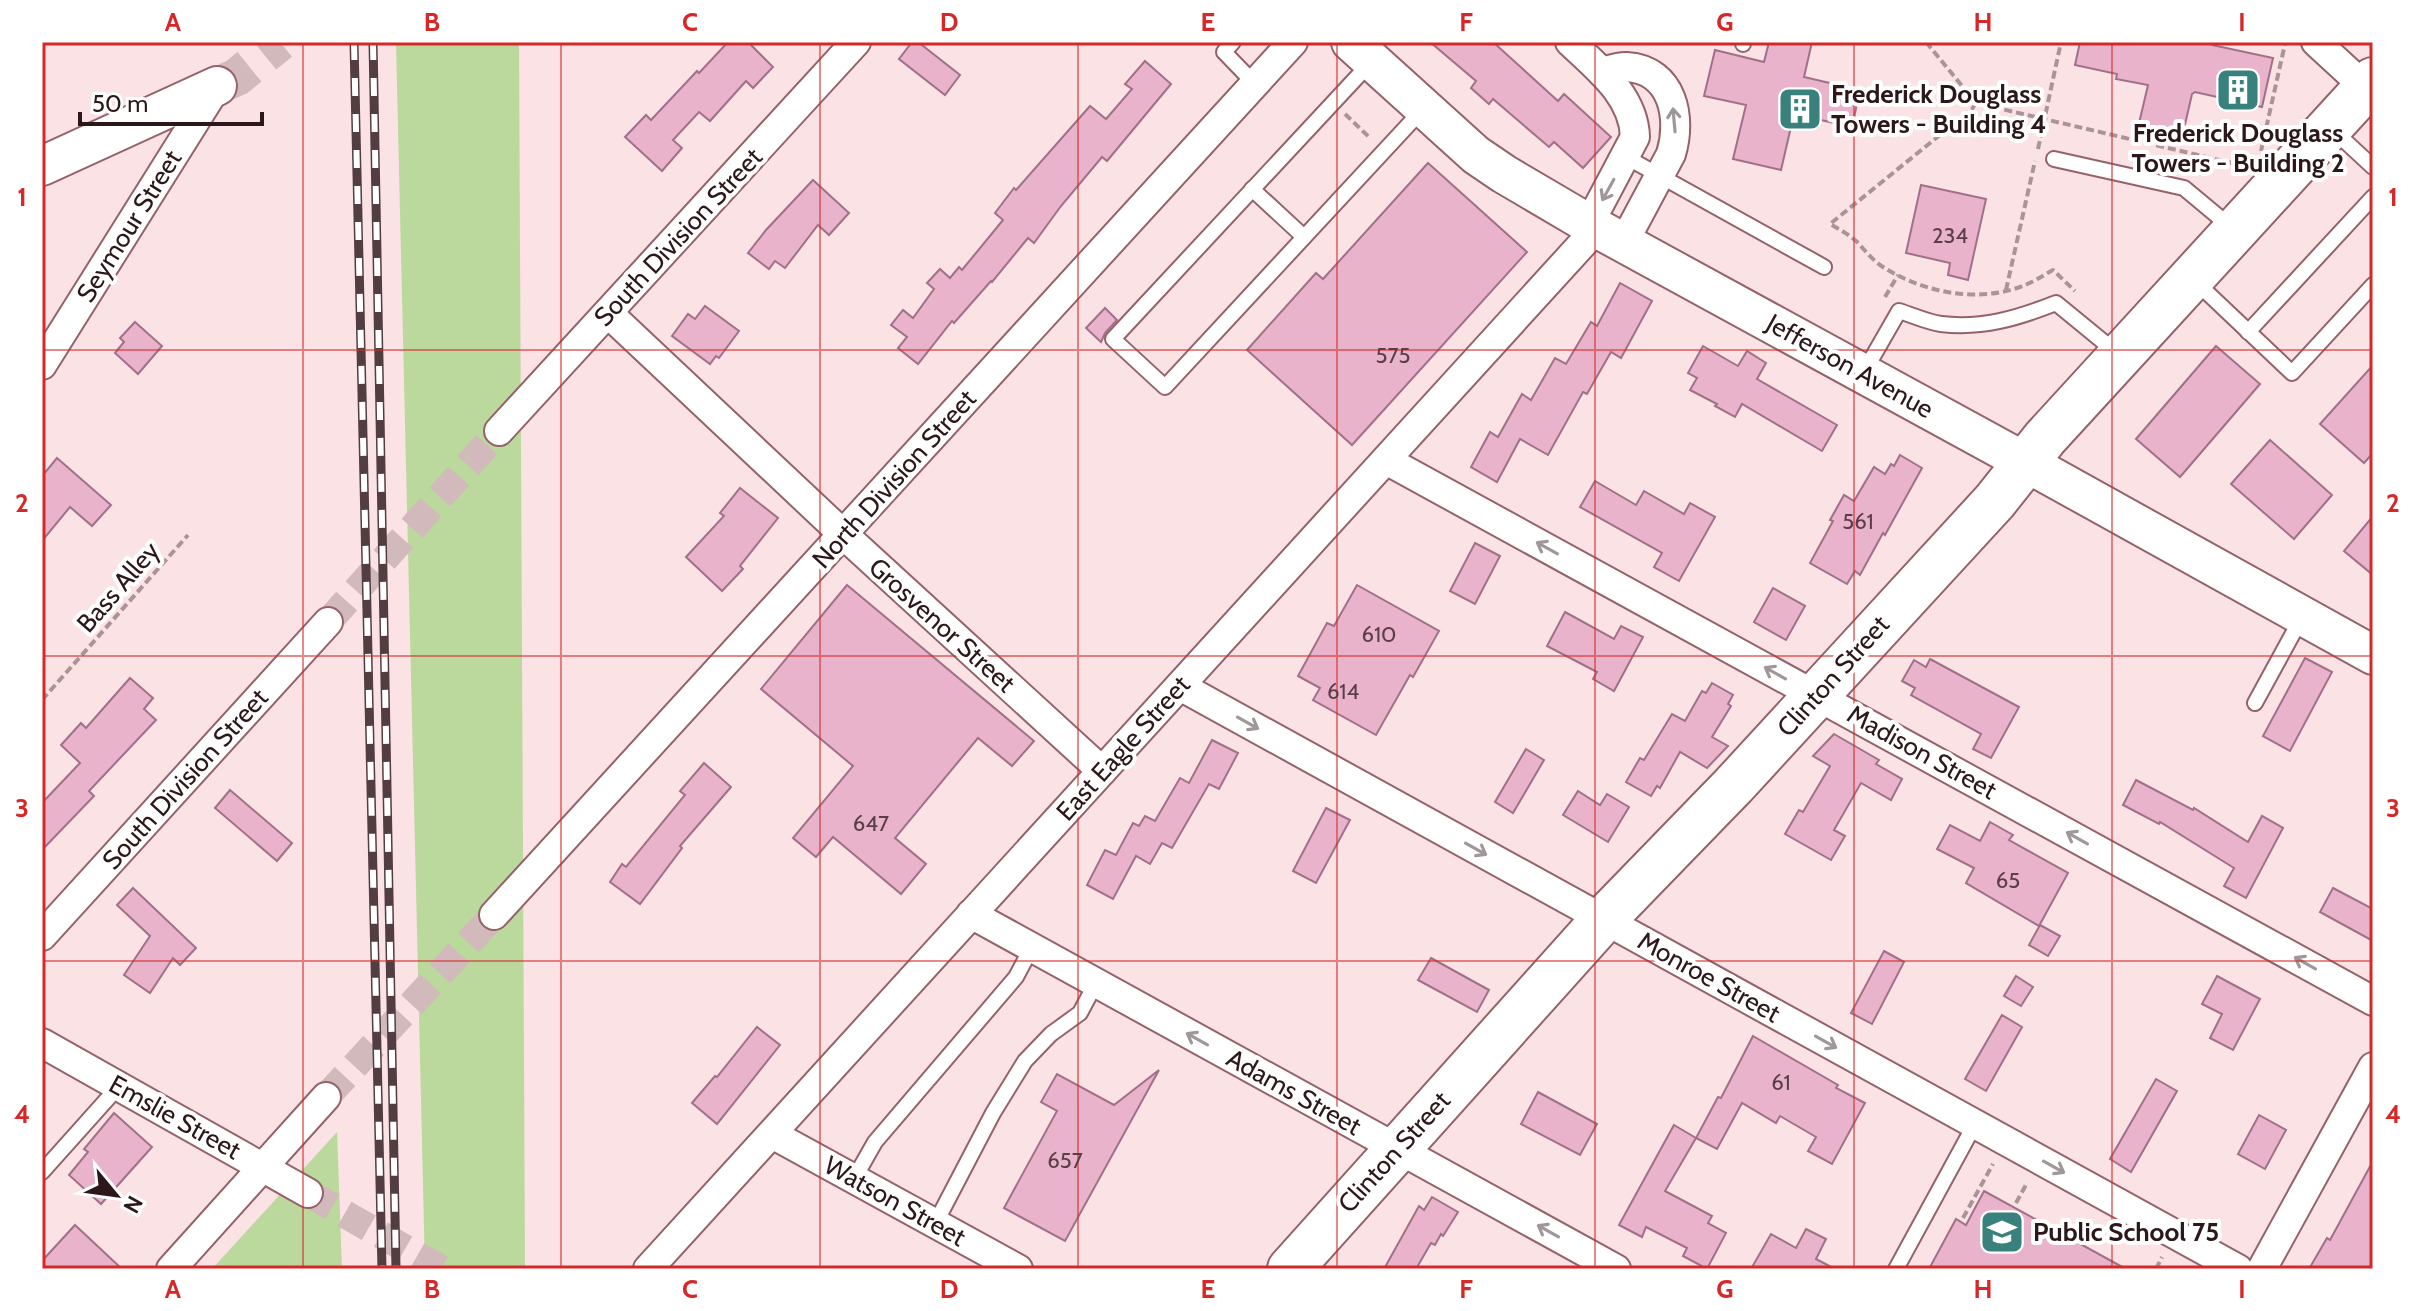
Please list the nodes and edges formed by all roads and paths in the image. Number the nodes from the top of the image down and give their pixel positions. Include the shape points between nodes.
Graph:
1 (856, 42) edge
2 (1293, 42) edge
3 (1570, 42) edge
4 (1926, 42) edge
5 (2061, 42) edge
6 (2316, 42) edge
7 (2285, 44) edge
8 (1223, 45) edge
9 (1362, 52) edge
10 (1602, 72) junction
11 (1254, 83) junction
12 (2369, 84) edge
13 (217, 86) joint
14 (1976, 103) junction
15 (1424, 108) junction
16 (1345, 115) dead end
17 (2044, 119) junction
18 (2330, 126) junction
19 (1374, 141) dead end
20 (2261, 151) dead end
21 (1626, 157) junction
22 (2054, 159) dead end
23 (42, 166) edge
24 (2373, 167) edge
25 (2255, 169) dead end
26 (1660, 176) junction
27 (1252, 189) junction
28 (2373, 197) edge
29 (1603, 231) junction
30 (2235, 231) junction
31 (1304, 237) junction
32 (1824, 267) dead end
33 (2192, 279) junction
34 (2373, 285) edge
35 (608, 313) junction
36 (2248, 332) junction
37 (2120, 356) junction
38 (42, 365) edge
39 (1863, 374) junction
40 (499, 431) tunnel mouth
41 (1386, 460) junction
42 (2025, 463) junction
43 (188, 535) dead end
44 (844, 535) junction
45 (2303, 616) junction
46 (328, 622) tunnel mouth
47 (2373, 655) edge
48 (1180, 686) junction
49 (1817, 695) junction
50 (42, 700) edge
51 (2255, 703) dead end
52 (1102, 771) junction
53 (971, 914) junction
54 (494, 915) tunnel mouth
55 (1604, 919) junction
56 (42, 936) edge
57 (1032, 947) junction
58 (1096, 983) junction
59 (2373, 1001) edge
60 (42, 1043) edge
61 (2373, 1067) edge
62 (119, 1086) junction
63 (326, 1097) tunnel mouth
64 (1975, 1124) junction
65 (772, 1134) junction
66 (2006, 1141) junction
67 (1397, 1149) junction
68 (263, 1166) junction
69 (42, 1172) edge
70 (854, 1179) junction
71 (308, 1193) tunnel mouth
72 (1963, 1218) dead end
73 (935, 1224) junction
74 (171, 1269) edge
75 (648, 1269) edge
76 (1018, 1269) edge
77 (1290, 1269) edge
78 (1616, 1269) edge
79 (1896, 1269) edge
80 (2238, 1269) edge
81 (2262, 1269) edge

1 - 35 street, South Division Street
2 - 11 street, North Division Street
3 - 10 street, East Eagle Street
4 - 14 path
5 - 17 path
6 - 12 street
7 - 20 path
8 - 11 lane
9 - 15 street, Jefferson Avenue
9 - 27 lane
10 - 21 street, East Eagle Street via 1633,115 1635,137
26 -> 10 street, East Eagle Street via 1675,142 1671,97 1657,78 1639,69 1624,66
11 - 44 street, North Division Street
12 - 18 main road, Clinton Street
13 - 23 street
13 - 38 street, Seymour Street
14 - 17 path
14 - 17 path via 1830,224 1882,266 1950,294 2006,291
15 - 29 street, Jefferson Avenue via 1488,164
15 - 31 lane
16 - 19 path
17 - 25 path
18 - 24 lane
18 - 30 main road, Clinton Street
21 - 26 lane
21 -> 29 street, East Eagle Street
22 - 30 lane via 2184,188
26 - 29 street, East Eagle Street
26 - 32 lane
27 - 31 lane
27 - 31 lane via 1113,339 1154,378 1165,387
28 - 36 lane
29 - 39 street, Jefferson Avenue
29 - 41 street, East Eagle Street
30 - 33 main road, Clinton Street
33 - 36 lane
33 - 37 main road, Clinton Street
34 - 36 lane via 2292,373
35 - 40 street, South Division Street
35 - 44 street, Grosvenor Street
37 - 39 lane via 2056,303 2019,318 1980,325 1939,323 1899,311
37 - 42 main road, Clinton Street
39 - 42 street, Jefferson Avenue
41 - 48 street, East Eagle Street
49 -> 41 street, Madison Street
42 - 45 street, Jefferson Avenue
42 - 49 main road, Clinton Street
43 - 50 path, Bass Alley
44 - 52 street, Grosvenor Street
44 - 54 street, North Division Street
45 - 47 street, Jefferson Avenue
45 - 51 lane
46 - 56 street, South Division Street
48 - 52 street, East Eagle Street
48 -> 55 street, Monroe Street
49 - 55 main road, Clinton Street
59 -> 49 street, Madison Street
52 - 53 street, East Eagle Street
53 - 57 street, Adams Street
53 - 65 street, East Eagle Street
55 -> 64 street, Monroe Street
55 - 67 main road, Clinton Street
57 - 58 street, Adams Street
57 - 70 lane via 1016,977 875,1142
67 -> 58 street, Adams Street
58 - 73 lane via 1080,1013 1025,1061
60 - 62 street, Emslie Street
61 - 81 street
62 - 68 street, Emslie Street
62 - 69 lane
63 - 68 street
64 - 66 street, Monroe Street
64 - 79 lane
65 - 70 street, Watson Street
65 - 75 street, East Eagle Street
66 - 72 path
66 -> 80 street, Monroe Street
67 - 77 main road, Clinton Street
78 -> 67 street, Adams Street
68 - 71 street, Emslie Street
68 - 74 street
70 - 73 street, Watson Street
73 - 76 street, Watson Street

